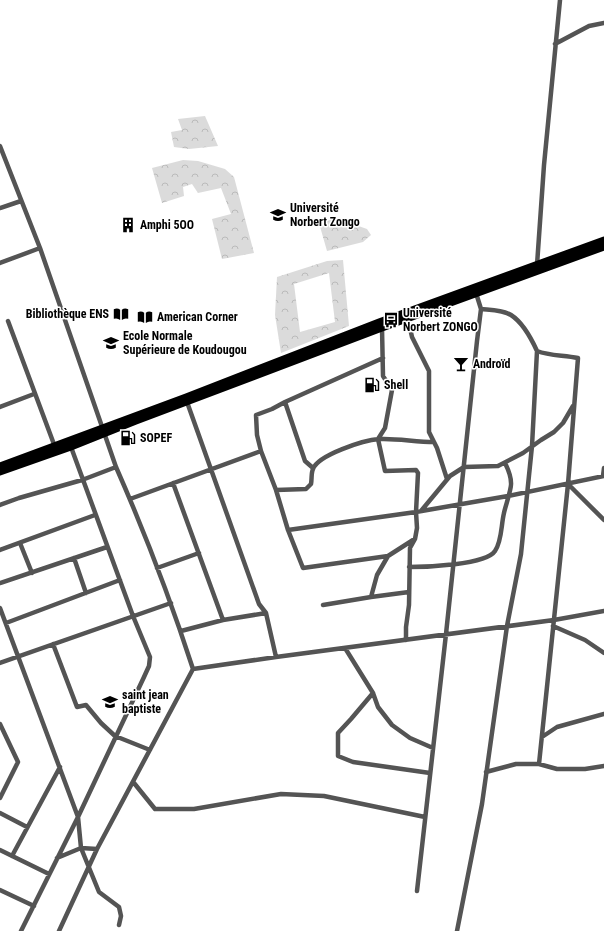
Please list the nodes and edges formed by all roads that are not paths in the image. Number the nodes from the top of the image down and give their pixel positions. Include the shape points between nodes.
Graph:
1 (560, 0) edge
2 (604, 23) edge
3 (556, 44) junction
4 (1, 149) edge
5 (21, 201) junction
6 (0, 208) edge
7 (604, 240) edge
8 (604, 247) edge
9 (40, 248) junction
10 (0, 263) edge
11 (538, 267) junction
12 (476, 293) junction
13 (481, 309) junction
14 (408, 319) junction
15 (8, 321) dead end
16 (382, 328) junction
17 (537, 351) junction
18 (383, 358) junction
19 (34, 394) junction
20 (187, 402) junction
21 (284, 402) junction
22 (574, 404) junction
23 (0, 407) edge
24 (104, 431) junction
25 (378, 439) junction
26 (434, 442) junction
27 (532, 446) junction
28 (71, 448) junction
29 (56, 450) junction
30 (262, 451) junction
31 (505, 463) junction
32 (0, 466) edge
33 (116, 466) junction
34 (464, 467) junction
35 (313, 468) junction
36 (604, 468) edge
37 (210, 469) junction
38 (0, 472) edge
39 (603, 476) edge
40 (447, 479) junction
41 (82, 480) junction
42 (173, 483) junction
43 (568, 484) junction
44 (276, 490) junction
45 (528, 492) junction
46 (508, 496) junction
47 (130, 499) junction
48 (460, 504) junction
49 (0, 505) edge
50 (418, 511) junction
51 (95, 514) junction
52 (604, 520) edge
53 (288, 530) junction
54 (415, 539) junction
55 (20, 543) junction
56 (107, 547) junction
57 (0, 550) edge
58 (199, 553) junction
59 (388, 556) junction
60 (74, 558) junction
61 (453, 564) junction
62 (409, 567) junction
63 (157, 568) junction
64 (32, 572) junction
65 (120, 580) junction
66 (0, 583) edge
67 (409, 592) junction
68 (86, 593) junction
69 (371, 597) junction
70 (171, 603) junction
71 (323, 605) dead end
72 (0, 608) edge
73 (604, 611) edge
74 (266, 613) junction
75 (133, 616) junction
76 (223, 620) junction
77 (554, 620) junction
78 (6, 623) junction
79 (507, 626) junction
80 (553, 626) junction
81 (181, 631) junction
82 (446, 634) junction
83 (406, 640) junction
84 (53, 644) junction
85 (345, 648) junction
86 (604, 653) edge
87 (18, 656) junction
88 (276, 657) junction
89 (0, 663) edge
90 (193, 669) junction
91 (373, 693) junction
92 (604, 714) edge
93 (0, 724) edge
94 (116, 736) junction
95 (542, 737) junction
96 (433, 748) junction
97 (150, 750) junction
98 (539, 764) junction
99 (604, 766) edge
100 (60, 767) junction
101 (486, 772) junction
102 (430, 773) junction
103 (134, 782) junction
104 (0, 798) edge
105 (0, 813) edge
106 (78, 817) junction
107 (425, 817) junction
108 (27, 827) junction
109 (80, 848) junction
110 (98, 848) junction
111 (0, 850) edge
112 (12, 856) junction
113 (57, 858) junction
114 (89, 867) junction
115 (49, 874) junction
116 (0, 890) edge
117 (417, 891) dead end
118 (34, 906) junction
119 (119, 925) dead end
120 (21, 931) edge
121 (59, 931) edge
122 (457, 931) edge

1 - 3 street
2 - 3 street via 589,26
3 - 11 street
4 - 5 street
5 - 6 street
5 - 9 street
7 - 11 main road
8 - 11 main road
9 - 10 street
9 - 24 street
11 - 12 main road
11 - 24 main road via 379,322
12 - 13 street
12 - 14 main road
13 - 17 street via 511,315 533,342
13 - 34 street
14 - 16 main road
14 - 26 street via 412,337 429,371 429,432
15 - 19 street
16 - 18 street
16 - 20 main road
17 - 22 street via 548,355 578,358
17 - 27 street
18 - 21 street
18 - 25 street via 383,376 392,390 385,428
19 - 23 street
19 - 29 street
20 - 24 main road
20 - 37 street
21 - 30 street via 256,416 257,435
21 - 35 street via 305,461
22 - 27 street via 554,432
22 - 43 street
24 - 28 main road
24 - 29 main road
24 - 33 street
25 - 26 street
25 - 35 street via 331,453
25 - 50 street via 384,471 416,470 418,473
26 - 40 street
27 - 31 street
27 - 45 street
28 - 29 main road
28 - 41 street
29 - 32 main road
29 - 38 main road
30 - 37 street
30 - 44 street
31 - 34 street via 498,466
31 - 46 street via 512,485
33 - 41 street
33 - 47 street
34 - 40 street
34 - 48 street
35 - 44 street via 312,484 306,488
36 - 39 street
37 - 42 street
37 - 74 street via 259,604
39 - 43 street
40 - 50 street
41 - 49 street
41 - 51 street
42 - 47 street
42 - 58 street
43 - 45 street
43 - 52 street
43 - 77 street
44 - 53 street
45 - 46 street
45 - 79 street via 521,554
46 - 48 street
46 - 61 street via 499,544 494,553 479,560
47 - 63 street
48 - 50 street
48 - 61 street
50 - 53 street
50 - 54 street
51 - 55 street
51 - 56 street
53 - 59 street via 303,568
54 - 59 street
54 - 62 street via 410,548
55 - 57 street
55 - 64 street
56 - 60 street
56 - 65 street
58 - 63 street
58 - 76 street
59 - 69 street via 377,574
60 - 64 street
60 - 68 street
61 - 62 street
61 - 82 street
62 - 67 street
63 - 70 street
64 - 66 street
65 - 68 street
65 - 75 street
67 - 69 street
67 - 83 street
68 - 78 street
69 - 71 street
70 - 75 street
70 - 81 street
72 - 78 street
73 - 77 street
74 - 76 street
74 - 88 street
75 - 84 street
75 - 94 street via 150,657 149,666
76 - 81 street
77 - 79 street
77 - 80 street
78 - 87 street
79 - 82 street
79 - 101 street
80 - 86 street via 585,640
80 - 95 street
81 - 90 street
82 - 83 street
82 - 96 street
83 - 85 street
84 - 87 street
84 - 94 street via 77,707 86,705
85 - 88 street
85 - 91 street
87 - 89 street
87 - 100 street
88 - 90 street
90 - 97 street
91 - 96 street via 378,708 392,725 410,738
91 - 102 street via 338,733 338,756 353,762
92 - 95 street via 557,727
93 - 104 street via 18,762
94 - 97 street
94 - 106 street
95 - 98 street
96 - 102 street
97 - 103 street
98 - 99 street via 557,769
98 - 101 street via 516,764
100 - 106 street
100 - 108 street
101 - 122 street
102 - 107 street
103 - 107 street via 155,809 194,809 281,794 324,796
103 - 110 street
105 - 108 street
106 - 109 street
106 - 113 street
107 - 117 street
108 - 112 street
109 - 110 street
109 - 113 street
109 - 114 street
110 - 114 street
111 - 112 street
112 - 115 street
113 - 115 street
114 - 119 street via 99,892 119,908
114 - 121 street
115 - 118 street
116 - 118 street
118 - 120 street

